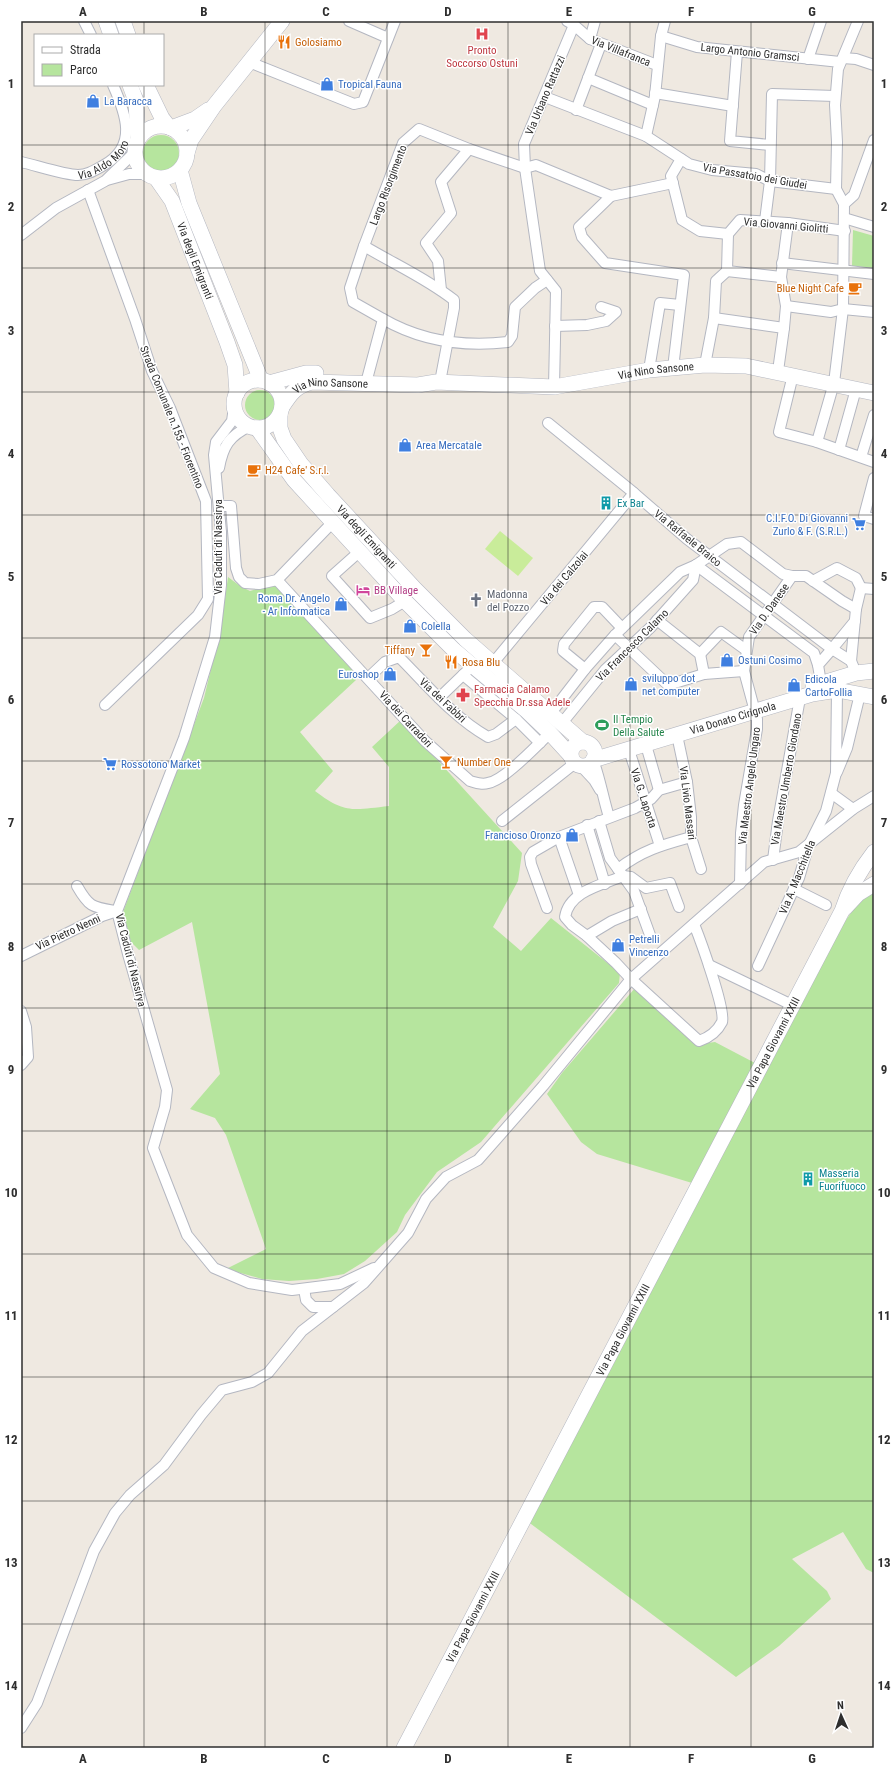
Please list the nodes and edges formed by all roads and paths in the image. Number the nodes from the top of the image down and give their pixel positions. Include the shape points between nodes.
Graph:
1 (84, 21) edge
2 (106, 21) edge
3 (123, 21) edge
4 (282, 21) edge
5 (349, 21) edge
6 (395, 21) edge
7 (595, 21) edge
8 (665, 21) edge
9 (821, 21) edge
10 (858, 21) edge
11 (571, 23) edge
12 (90, 34) edge
13 (111, 34) edge
14 (128, 34) edge
15 (661, 36) junction
16 (388, 38) junction
17 (590, 39) junction
18 (601, 44) junction
19 (737, 52) junction
20 (808, 59) junction
21 (842, 60) junction
22 (249, 62) junction
23 (657, 65) junction
24 (874, 65) edge
25 (588, 78) junction
26 (112, 86) edge
27 (130, 86) edge
28 (146, 86) edge
29 (655, 93) junction
30 (835, 96) junction
31 (545, 97) junction
32 (653, 105) junction
33 (214, 106) junction
34 (733, 106) junction
35 (576, 110) junction
36 (170, 128) junction
37 (646, 136) junction
38 (873, 144) edge
39 (770, 145) junction
40 (136, 146) junction
41 (469, 149) junction
42 (187, 153) junction
43 (681, 159) junction
44 (21, 162) edge
45 (525, 168) junction
46 (180, 170) junction
47 (152, 176) junction
48 (105, 180) junction
49 (770, 181) junction
50 (673, 183) junction
51 (836, 189) junction
52 (88, 190) junction
53 (611, 196) junction
54 (844, 204) junction
55 (844, 218) junction
56 (765, 222) junction
57 (788, 223) junction
58 (874, 227) edge
59 (844, 231) junction
60 (728, 234) junction
61 (21, 236) edge
62 (364, 246) junction
63 (782, 263) junction
64 (727, 271) junction
65 (844, 272) junction
66 (874, 274) edge
67 (781, 277) junction
68 (547, 280) junction
69 (441, 290) junction
70 (680, 305) junction
71 (786, 306) junction
72 (601, 307) dead end
73 (843, 309) junction
74 (874, 312) edge
75 (714, 318) junction
76 (383, 319) junction
77 (555, 326) junction
78 (784, 328) junction
79 (448, 342) junction
80 (705, 365) junction
81 (673, 368) junction
82 (649, 370) junction
83 (778, 371) junction
84 (793, 375) junction
85 (367, 379) junction
86 (265, 382) junction
87 (438, 382) junction
88 (834, 383) junction
89 (554, 387) junction
90 (856, 388) junction
91 (874, 392) edge
92 (236, 397) junction
93 (281, 411) junction
94 (874, 415) edge
95 (548, 423) dead end
96 (253, 427) junction
97 (817, 442) junction
98 (839, 450) junction
99 (860, 457) junction
100 (874, 462) edge
101 (217, 478) junction
102 (874, 478) edge
103 (634, 493) junction
104 (219, 506) junction
105 (869, 517) edge
106 (332, 523) junction
107 (359, 552) junction
108 (708, 556) junction
109 (696, 566) junction
110 (792, 576) junction
111 (277, 580) junction
112 (813, 581) junction
113 (861, 588) junction
114 (874, 589) edge
115 (405, 601) junction
116 (771, 604) junction
117 (856, 609) junction
118 (763, 616) junction
119 (657, 620) junction
120 (855, 621) junction
121 (619, 632) junction
122 (629, 648) junction
123 (832, 649) junction
124 (746, 650) junction
125 (700, 654) junction
126 (493, 663) junction
127 (818, 664) junction
128 (854, 667) junction
129 (586, 669) junction
130 (468, 670) junction
131 (874, 670) edge
132 (744, 671) junction
133 (704, 674) junction
134 (368, 678) junction
135 (821, 684) junction
136 (837, 690) junction
137 (867, 696) edge
138 (440, 698) junction
139 (800, 698) junction
140 (105, 705) dead end
141 (754, 708) junction
142 (551, 713) junction
143 (516, 719) junction
144 (551, 733) junction
145 (677, 735) junction
146 (646, 745) junction
147 (629, 750) junction
148 (583, 756) junction
149 (836, 773) junction
150 (687, 782) junction
151 (660, 790) junction
152 (831, 793) junction
153 (874, 796) edge
154 (645, 803) junction
155 (853, 809) junction
156 (609, 817) junction
157 (502, 821) dead end
158 (599, 821) junction
159 (587, 825) junction
160 (559, 837) junction
161 (691, 837) junction
162 (810, 843) junction
163 (660, 846) junction
164 (874, 851) edge
165 (874, 859) edge
166 (773, 860) junction
167 (701, 869) dead end
168 (621, 873) junction
169 (605, 884) junction
170 (740, 884) junction
171 (874, 884) edge
172 (77, 886) dead end
173 (794, 889) junction
174 (579, 895) junction
175 (826, 905) dead end
176 (679, 907) dead end
177 (547, 908) dead end
178 (641, 909) junction
179 (117, 911) junction
180 (842, 911) junction
181 (694, 924) junction
182 (650, 935) dead end
183 (587, 936) junction
184 (21, 956) edge
185 (709, 965) junction
186 (758, 966) dead end
187 (631, 979) junction
188 (792, 1005) junction
189 (21, 1011) edge
190 (21, 1065) edge
191 (376, 1267) junction
192 (340, 1284) junction
193 (304, 1289) junction
194 (347, 1296) junction
195 (333, 1307) junction
196 (21, 1728) edge
197 (404, 1748) edge

1 - 12 street
2 - 13 main road
3 - 14 main road
4 - 22 main road
5 - 16 street
6 - 16 street
7 - 17 street
8 - 15 street
9 - 20 street
10 - 21 street
11 - 17 street, Via Villafranca
11 - 31 street, Via Urbano Rattazzi
15 - 19 street, Largo Antonio Gramsci via 697,46
15 - 23 street
16 - 22 street via 363,102 354,104
17 - 18 street, Via Villafranca
18 - 23 street, Via Villafranca
18 - 25 street
19 - 20 street, Largo Antonio Gramsci
19 - 34 street
20 - 21 street, Largo Antonio Gramsci
21 - 24 street, Largo Antonio Gramsci via 856,58
21 - 30 street via 838,69
22 - 33 main road
23 - 29 street
25 - 32 street
25 - 35 street
26 - 44 street, Via Aldo Moro via 124,110 126,140 113,160 88,174 76,175
27 - 40 main road, Via Aldo Moro via 136,101
28 - 36 main road via 162,118
29 - 32 street
29 - 34 street
30 - 39 street via 772,94
30 - 51 street
31 - 35 street, Via Passatoio dei Giudei
31 - 45 street, Via Urbano Rattazzi via 524,144
32 - 37 street
33 - 36 main road via 195,119
33 - 42 main road via 191,140
34 - 39 street via 730,141
35 - 37 street, Via Passatoio dei Giudei
36 - 40 main road via 155,127 142,134
36 - 42 main road via 183,138
37 - 43 street, Via Passatoio dei Giudei
38 - 54 street via 854,195
39 - 49 street
40 - 47 main road via 136,161
40 - 48 street
41 - 45 street
41 - 62 street, Largo Risorgimento via 419,129 403,143
41 - 69 street via 442,182 451,213 426,243 438,261
42 - 46 main road
43 - 49 street, Via Passatoio dei Giudei via 689,164 712,170 756,174
43 - 50 street, Via Giovanni Giolitti via 671,176
45 - 53 street via 536,165
45 - 68 street via 540,271
46 - 47 main road via 165,178
46 - 86 main road, Via degli Emigranti via 189,203
47 - 48 street via 129,174
47 - 92 main road, Via degli Emigranti via 171,200 227,342 235,364
48 - 52 street
49 - 51 street, Via Passatoio dei Giudei
49 - 56 street
50 - 53 street
50 - 60 street, Via Giovanni Giolitti via 682,220 700,231
51 - 54 street
52 - 61 street via 56,208
52 - 140 street, Strada Comunale n.155 - Fiorentino via 152,371 170,408 206,501 208,599 198,615
53 - 70 street via 579,227 582,237 605,263 684,275
54 - 55 street
55 - 58 street
55 - 59 street
56 - 57 street, Via Giovanni Giolitti
56 - 60 street, Via Giovanni Giolitti via 740,220
57 - 59 street, Via Giovanni Giolitti
57 - 63 street
59 - 65 street
60 - 64 street
62 - 69 street
62 - 76 street, Largo Risorgimento via 350,288 353,302
63 - 65 street
63 - 67 street
64 - 67 street
64 - 75 street via 716,281
65 - 66 street
65 - 73 street
67 - 71 street
68 - 77 street via 556,291
68 - 79 street, Largo Risorgimento via 515,307 512,336 508,342
69 - 79 street via 454,300
70 - 81 street
70 - 82 street via 660,303
71 - 73 street via 831,312
71 - 78 street
72 - 77 street via 616,312 606,321 588,325
73 - 74 street
73 - 88 street
75 - 78 street
75 - 80 street
76 - 79 street, Largo Risorgimento via 401,329
76 - 85 street
77 - 89 street
78 - 83 street
79 - 87 street
80 - 81 main road, Via Nino Sansone
80 - 83 main road, Via Nino Sansone via 746,366
81 - 82 main road, Via Nino Sansone
82 - 89 main road, Via Nino Sansone
83 - 84 main road, Via Nino Sansone
84 - 88 main road, Via Nino Sansone
84 - 97 street via 779,432
85 - 86 main road, Via Nino Sansone via 306,373
85 - 87 main road, Via Nino Sansone via 419,377
85 - 93 main road, Via Nino Sansone via 301,385 292,391
86 - 92 main road via 247,383
86 - 93 main road, Via degli Emigranti via 279,392
87 - 89 main road, Via Nino Sansone
88 - 90 main road, Via Nino Sansone
88 - 97 street
90 - 91 main road, Via Nino Sansone
90 - 98 street
92 - 96 main road, Via degli Emigranti via 235,409 238,416
92 - 101 street, Via Caduti di Nassirya via 232,421 216,442 214,455
93 - 96 main road via 270,425
93 - 126 main road, Via degli Emigranti via 280,428 284,439 301,464 415,589
94 - 99 street
95 - 103 street, Via Raffaele Braico
96 - 101 street, Via Caduti di Nassirya via 238,432 222,450
96 - 106 main road, Via degli Emigranti via 294,480
97 - 98 street
98 - 99 street
99 - 100 street
101 - 104 street, Via Caduti di Nassirya
102 - 105 street
103 - 108 street, Via Raffaele Braico
103 - 126 street, Via dei Calzolai
104 - 111 street via 231,506 234,559 239,577 245,583 259,584
104 - 179 street, Via Caduti di Nassirya via 220,585 215,636 184,738
106 - 107 main road, Via degli Emigranti
106 - 111 street
107 - 115 main road, Via degli Emigranti
107 - 115 street, Via degli Emigranti via 332,576 370,618
108 - 109 street, Via Francesco Calamo
108 - 110 street, Via Francesco Calamo via 727,544 741,542 783,574
108 - 116 street, Via Raffaele Braico
109 - 118 street, Via Raffaele Braico
109 - 119 street, Via Francesco Calamo via 693,580
109 - 121 street, Via Francesco Calamo via 680,572
110 - 112 street, Via Francesco Calamo via 806,576
110 - 116 street, Via D. Danese
111 - 134 street, Via dei Carradori
112 - 113 street via 837,568 856,578
112 - 117 street, Via Francesco Calamo
113 - 114 street
113 - 117 street
115 - 130 main road, Via degli Emigranti via 454,650
116 - 118 street, Via D. Danese
116 - 123 street, Via Raffaele Braico
117 - 120 street
118 - 124 street, Via D. Danese via 749,637
118 - 127 street, Via Raffaele Braico via 814,653
119 - 122 street, Via Francesco Calamo
119 - 125 street
120 - 123 street
120 - 128 street
121 - 122 street
121 - 129 street, Via Francesco Calamo
121 - 129 street, Via Francesco Calamo via 602,608 594,607 564,644 563,651
122 - 133 street via 668,685
122 - 144 street, Via Francesco Calamo via 605,670
123 - 127 street
123 - 128 street, Via Raffaele Braico
124 - 125 street via 721,632
124 - 132 street, Via D. Danese
125 - 133 street
126 - 142 main road, Via degli Emigranti
127 - 135 street
128 - 131 main road, Via Donato Cirignola
128 - 135 main road, Via Donato Cirignola
129 - 142 street, Via Francesco Calamo
130 - 138 street
130 - 143 street
130 - 144 main road, Via degli Emigranti
132 - 133 street
132 - 141 street, Via D. Danese
134 - 138 street, Via dei Fabbri via 385,662 399,657
134 - 144 street, Via dei Carradori via 425,741 470,781 490,783 506,773
135 - 141 main road, Via Donato Cirignola
136 - 137 main road, Via Donato Cirignola
136 - 139 main road, Via Donato Cirignola
136 - 149 street
137 - 149 street
138 - 143 street, Via dei Fabbri via 457,715 488,736 496,734
139 - 141 main road, Via Donato Cirignola
139 - 166 street, Via Maestro Umberto Giordano
141 - 145 main road, Via Donato Cirignola
141 - 148 main road, Via Donato Cirignola
141 - 170 street, Via Maestro Angelo Ungaro via 757,729 744,805
142 - 144 main road, Via degli Emigranti
143 - 144 street
144 - 148 main road, Via degli Emigranti
145 - 146 main road, Via Donato Cirignola
145 - 150 street, Via Livio Massari
146 - 147 main road, Via Donato Cirignola
146 - 151 street
147 - 148 main road, Via Donato Cirignola
147 - 154 street, Via G. Laporta
148 - 156 street via 599,776
148 - 157 street
149 - 152 street, Via A. Macchitella
150 - 151 street
150 - 161 street, Via Livio Massari
151 - 154 street
152 - 155 street
152 - 162 street, Via A. Macchitella via 826,811
153 - 155 street
154 - 156 street
154 - 163 street, Via G. Laporta
155 - 162 street
156 - 158 street
158 - 159 street
158 - 168 street via 610,858
159 - 160 street
159 - 169 street
160 - 174 street
160 - 177 street via 533,852 530,857
161 - 163 street
161 - 167 street, Via Livio Massari
162 - 166 street via 799,852
162 - 173 street, Via A. Macchitella
163 - 168 street via 634,856
164 - 165 main road
164 - 180 main road, Via Papa Giovanni XXIII via 848,893
166 - 170 street via 764,862
168 - 169 street
168 - 176 street via 632,877 646,888 670,883
168 - 178 street via 634,891
169 - 174 street
170 - 181 street
171 - 180 main road, Via Papa Giovanni XXIII via 858,894
172 - 179 street via 84,899 94,907
173 - 175 street
173 - 186 street, Via A. Macchitella
174 - 183 street via 566,908 565,917
178 - 182 street
178 - 183 street
179 - 184 street, Via Pietro Nenni
179 - 193 street, Via Caduti di Nassirya via 167,1090 165,1107 153,1148 187,1235 214,1268 249,1283 292,1290
180 - 188 main road, Via Papa Giovanni XXIII
181 - 185 street
181 - 187 street
183 - 187 street
185 - 187 street via 722,1011 722,1021 710,1037 699,1041
185 - 188 street
187 - 191 street via 478,1160 446,1177 426,1199 408,1233
188 - 197 main road, Via Papa Giovanni XXIII
189 - 190 street via 26,1027 28,1057
191 - 192 street, Via Caduti di Nassirya
191 - 194 street via 364,1283
192 - 193 street, Via Caduti di Nassirya
192 - 194 street
193 - 195 street via 306,1300 314,1307
194 - 195 street
195 - 196 street via 302,1331 268,1373 252,1382 222,1390 200,1415 164,1465 130,1494 115,1513 94,1551 37,1703

